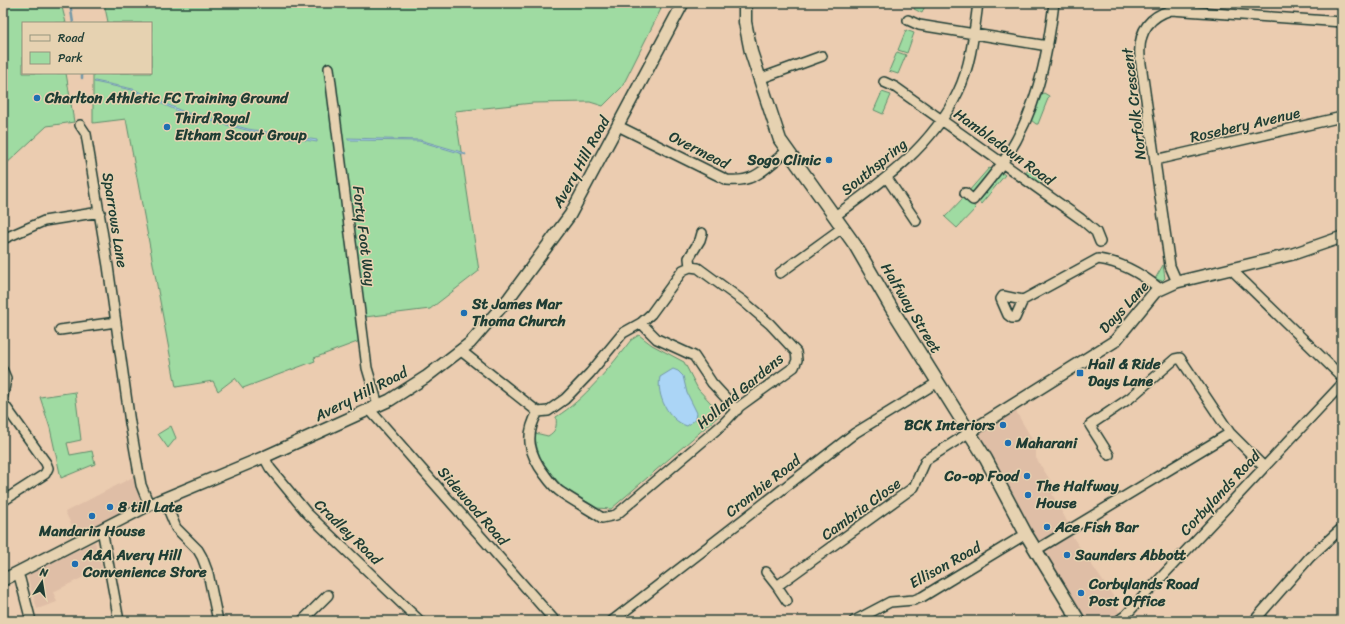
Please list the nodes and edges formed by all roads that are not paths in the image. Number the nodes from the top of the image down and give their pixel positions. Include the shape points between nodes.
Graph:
1 (683, 3) edge
2 (745, 3) edge
3 (978, 3) edge
4 (1054, 3) edge
5 (908, 20) dead end
6 (1342, 22) edge
7 (974, 34) junction
8 (1048, 46) junction
9 (822, 56) dead end
10 (329, 68) dead end
11 (759, 79) junction
12 (884, 82) dead end
13 (1342, 117) edge
14 (942, 119) junction
15 (80, 125) dead end
16 (618, 126) junction
17 (787, 151) junction
18 (1155, 160) junction
19 (1003, 162) junction
20 (887, 178) junction
21 (965, 193) dead end
22 (973, 200) junction
23 (980, 207) dead end
24 (100, 212) junction
25 (834, 216) junction
26 (916, 221) dead end
27 (842, 228) junction
28 (702, 234) dead end
29 (1342, 237) edge
30 (3, 239) edge
31 (1100, 242) dead end
32 (690, 266) junction
33 (1232, 270) junction
34 (780, 273) dead end
35 (1176, 282) junction
36 (1160, 289) junction
37 (1023, 300) dead end
38 (116, 322) junction
39 (641, 323) junction
40 (60, 330) dead end
41 (460, 350) junction
42 (3, 371) edge
43 (1342, 377) edge
44 (938, 382) junction
45 (1342, 384) edge
46 (3, 396) edge
47 (3, 402) edge
48 (373, 407) junction
49 (737, 410) junction
50 (538, 412) junction
51 (970, 432) junction
52 (1230, 433) junction
53 (1109, 455) dead end
54 (264, 457) junction
55 (1264, 467) junction
56 (164, 499) junction
57 (3, 501) edge
58 (149, 505) junction
59 (1342, 528) edge
60 (102, 529) junction
61 (1026, 534) junction
62 (1036, 550) junction
63 (766, 572) dead end
64 (16, 573) junction
65 (3, 580) edge
66 (777, 586) junction
67 (328, 595) dead end
68 (786, 601) dead end
69 (31, 621) edge
70 (119, 621) edge
71 (218, 621) edge
72 (302, 621) edge
73 (420, 621) edge
74 (555, 621) edge
75 (612, 621) edge
76 (854, 621) edge
77 (1079, 621) edge
78 (1118, 621) edge
79 (1254, 621) edge

1 - 16 street, Avery Hill Road
2 - 11 main road, Halfway Street via 747,36
3 - 7 street, Southspring
4 - 8 street
5 - 7 street via 919,25
6 - 18 street, Norfolk Crescent via 1171,10 1153,19 1147,24 1141,37 1139,50
7 - 8 street
7 - 14 street, Southspring via 958,92
8 - 19 street via 1029,115
9 - 11 street
10 - 48 street, Forty Foot Way
11 - 17 main road, Halfway Street via 780,140
12 - 14 street, Hambledown Road
13 - 18 street, Rosebery Avenue
14 - 19 street, Hambledown Road
14 - 20 street, Southspring via 915,153
15 - 24 street, Sparrows Lane via 86,134
16 - 17 street, Overmead via 727,180 751,179
16 - 41 street, Avery Hill Road via 570,215 550,244 509,298 470,343
17 - 25 main road, Halfway Street
18 - 35 street, Norfolk Crescent via 1170,266
19 - 22 street
19 - 31 street, Hambledown Road via 1081,219 1096,232
20 - 25 street, Southspring
20 - 26 street
21 - 22 street
22 - 23 street
24 - 30 street via 44,221
24 - 38 street, Sparrows Lane
25 - 27 main road, Halfway Street
27 - 34 street
27 - 44 main road, Halfway Street via 855,245 892,310
28 - 32 street via 688,258
29 - 33 street, Days Lane
32 - 39 street via 683,270 651,314
32 - 49 street, Holland Gardens via 698,268 748,305 796,352 797,360 794,367
33 - 35 street, Days Lane
33 - 43 street
35 - 36 street, Days Lane
36 - 37 street via 1146,277 1098,258
36 - 51 street, Days Lane via 1115,341
38 - 40 street
38 - 58 street, Sparrows Lane via 141,486
39 - 49 street via 657,339 694,356 712,383
39 - 50 street via 623,333 590,374 565,399 548,411
41 - 48 street, Avery Hill Road via 418,382
41 - 50 street
42 - 46 street via 6,378
44 - 51 main road, Halfway Street
44 - 75 street, Crombie Road via 855,433
45 - 55 street, Corbylands Road
47 - 57 street via 48,468 44,474
48 - 54 street, Avery Hill Road
48 - 74 street, Sidewood Road
49 - 50 street, Holland Gardens via 661,474 645,491 616,515 608,518 602,518 562,493 534,461 531,453 531,424
51 - 61 main road, Halfway Street
51 - 66 street, Cambria Close via 926,460 914,488
52 - 53 street via 1183,361 1177,358 1130,398 1090,425
52 - 55 street
52 - 62 street
54 - 56 street, Avery Hill Road
54 - 73 street, Cradley Road via 307,513
55 - 78 street, Corbylands Road
56 - 58 street, Avery Hill Road
56 - 71 street via 176,528 202,557
58 - 60 street, Avery Hill Road
59 - 79 street via 1310,557
60 - 64 street, Avery Hill Road
60 - 70 street
61 - 62 main road, Halfway Street
61 - 76 street, Ellison Road via 922,597 890,602
62 - 77 main road, Halfway Street
63 - 66 street
64 - 65 street, Avery Hill Road
64 - 69 street via 20,579
66 - 68 street
67 - 72 street

